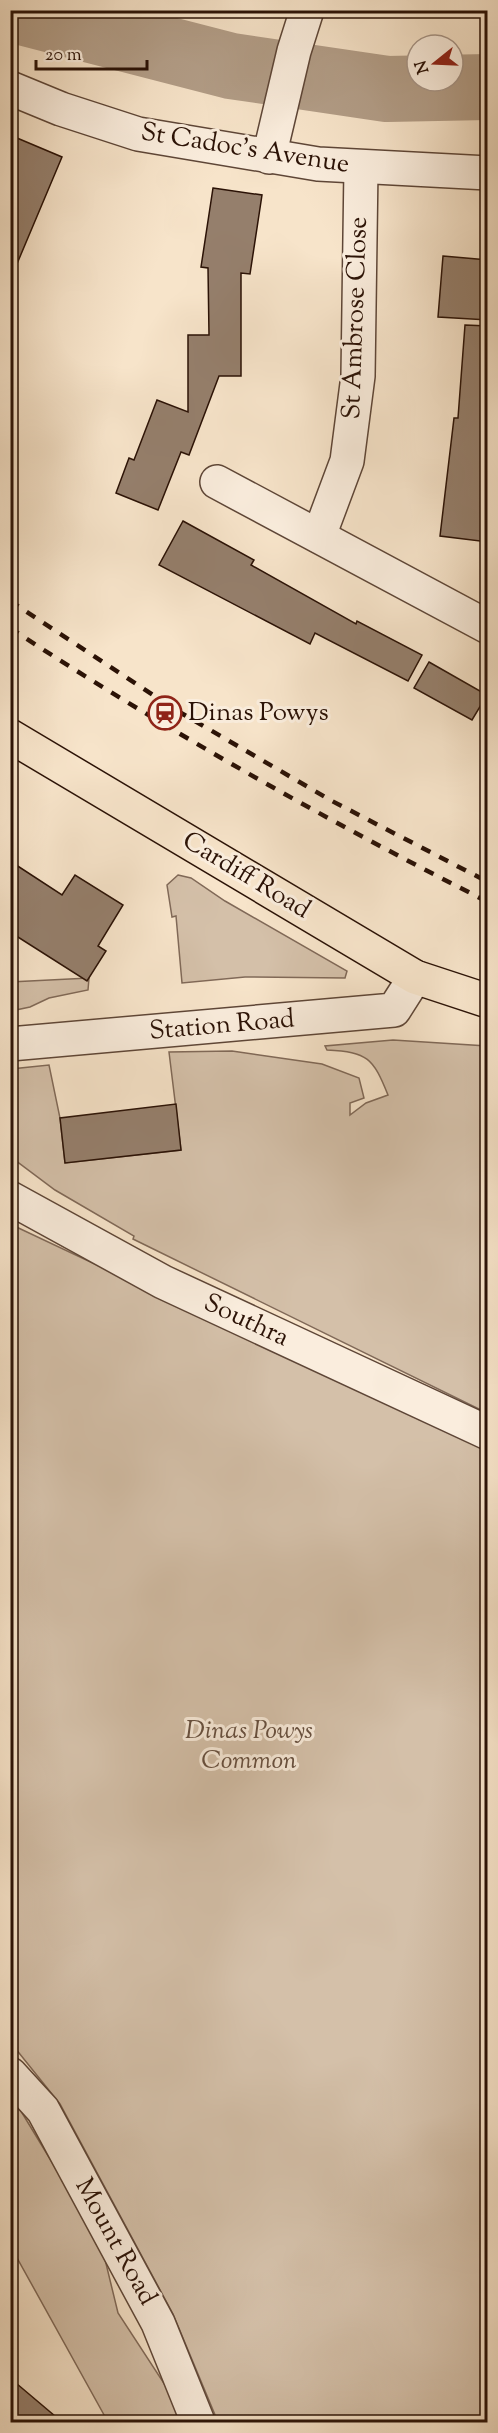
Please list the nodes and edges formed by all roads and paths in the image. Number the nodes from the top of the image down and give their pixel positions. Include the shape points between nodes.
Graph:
1 (307, 10) edge
2 (10, 88) edge
3 (269, 157) junction
4 (361, 168) junction
5 (488, 173) edge
6 (217, 482) dead end
7 (318, 536) junction
8 (488, 627) edge
9 (10, 736) edge
10 (415, 977) junction
11 (488, 1001) edge
12 (10, 1044) edge
13 (10, 1198) edge
14 (488, 1434) edge
15 (10, 2074) edge
16 (198, 2422) edge

1 - 3 street
2 - 3 street, St Cadoc's Avenue via 138,134
3 - 4 street, St Cadoc's Avenue
4 - 5 street, St Cadoc's Avenue
4 - 7 street, St Ambrose Close via 358,376 347,461
6 - 7 street
7 - 8 street
9 - 10 main road, Cardiff Road
10 - 11 main road, Cardiff Road
10 - 12 street, Station Road via 394,1010
13 - 14 street, Southra via 163,1282
15 - 16 street, Mount Road via 43,2110 159,2322

